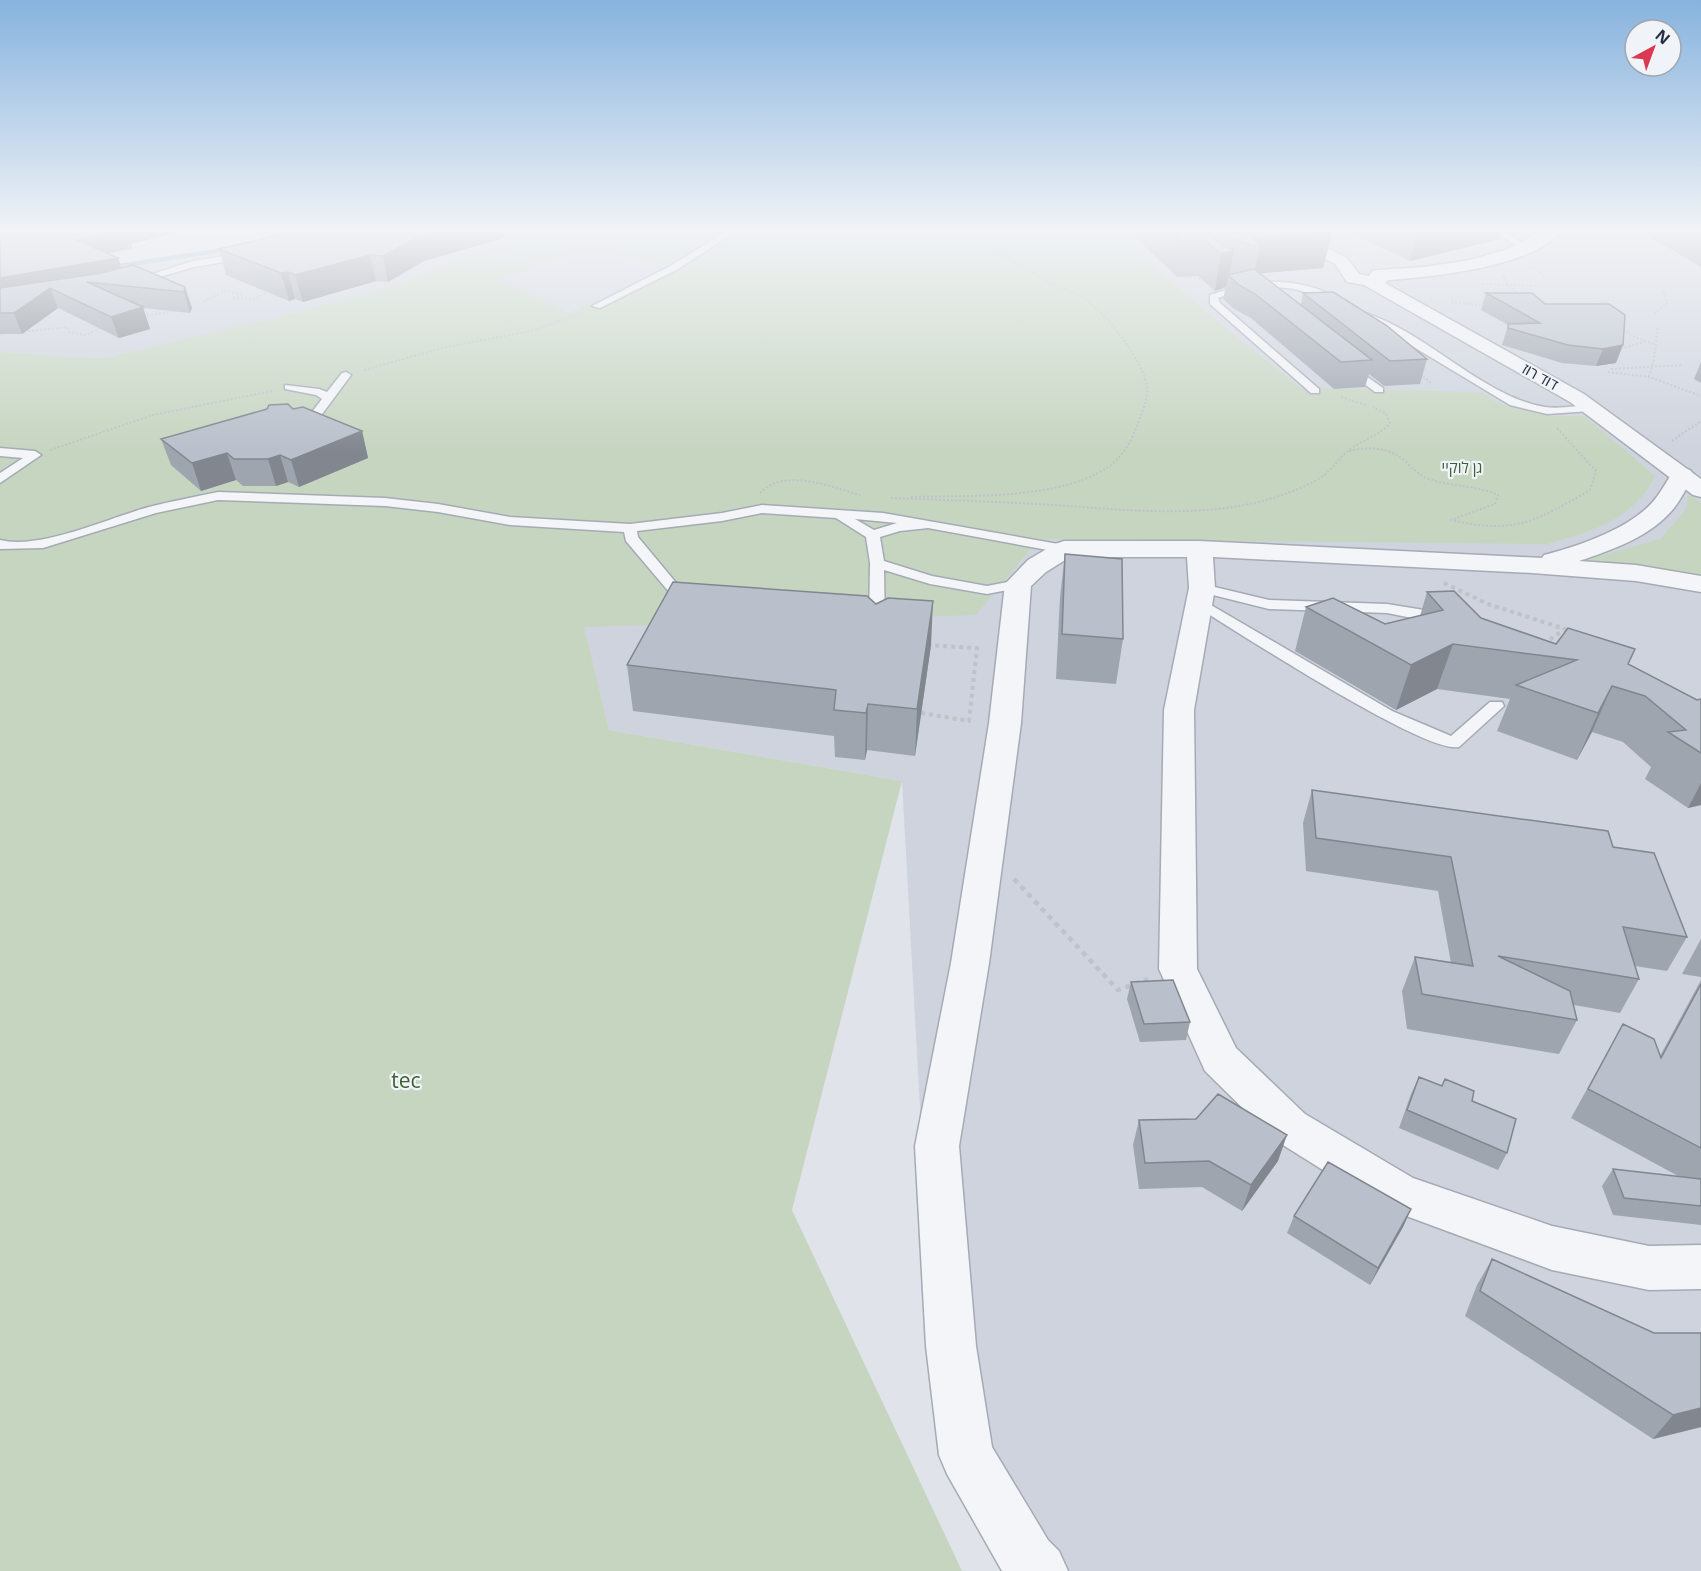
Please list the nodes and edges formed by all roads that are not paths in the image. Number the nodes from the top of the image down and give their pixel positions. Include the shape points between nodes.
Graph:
1 (600, 304) edge
2 (1215, 304) edge
3 (1338, 304) edge
4 (1417, 304) edge
5 (597, 306) dead end
6 (1337, 357) edge
7 (346, 375) dead end
8 (289, 387) dead end
9 (1379, 390) dead end
10 (1316, 391) dead end
11 (328, 398) junction
12 (1591, 408) junction
13 (304, 430) edge
14 (0, 452) edge
15 (1682, 475) junction
16 (0, 479) edge
17 (1701, 490) edge
18 (839, 516) junction
19 (928, 524) junction
20 (630, 528) junction
21 (873, 535) junction
22 (0, 544) edge
23 (1064, 549) junction
24 (1199, 549) junction
25 (877, 563) junction
26 (1532, 565) junction
27 (1018, 584) junction
28 (1701, 584) edge
29 (1201, 595) junction
30 (692, 611) edge
31 (1458, 624) edge
32 (877, 641) edge
33 (1496, 706) dead end
34 (1701, 1268) edge
35 (1039, 1571) edge

1 - 5 lane
2 - 10 lane
3 - 12 lane via 1388,327 1514,403 1547,411
4 - 12 street, דוד רוז
6 - 9 lane
7 - 11 lane
8 - 11 lane via 319,392
11 - 13 lane
12 - 15 street, דוד רוז
14 - 16 lane via 35,455
15 - 17 street, דוד רוז
15 - 26 street via 1663,505 1626,533 1576,555
18 - 19 lane
18 - 20 lane via 762,509
18 - 21 lane
19 - 21 lane
19 - 23 lane
20 - 22 lane via 510,521 386,502 218,495 153,510 44,544
20 - 30 lane via 631,538
21 - 25 lane
23 - 24 street
23 - 27 street
24 - 26 street
24 - 29 street
25 - 27 lane via 930,580 987,590
25 - 32 lane
26 - 28 street via 1636,573
27 - 35 street via 1005,723 987,850 937,1146 951,1346 966,1455
29 - 31 lane via 1261,604 1393,609
29 - 33 lane via 1386,716 1453,743
29 - 34 street via 1179,710 1178,969 1220,1059 1290,1127 1398,1193 1552,1248 1649,1268

